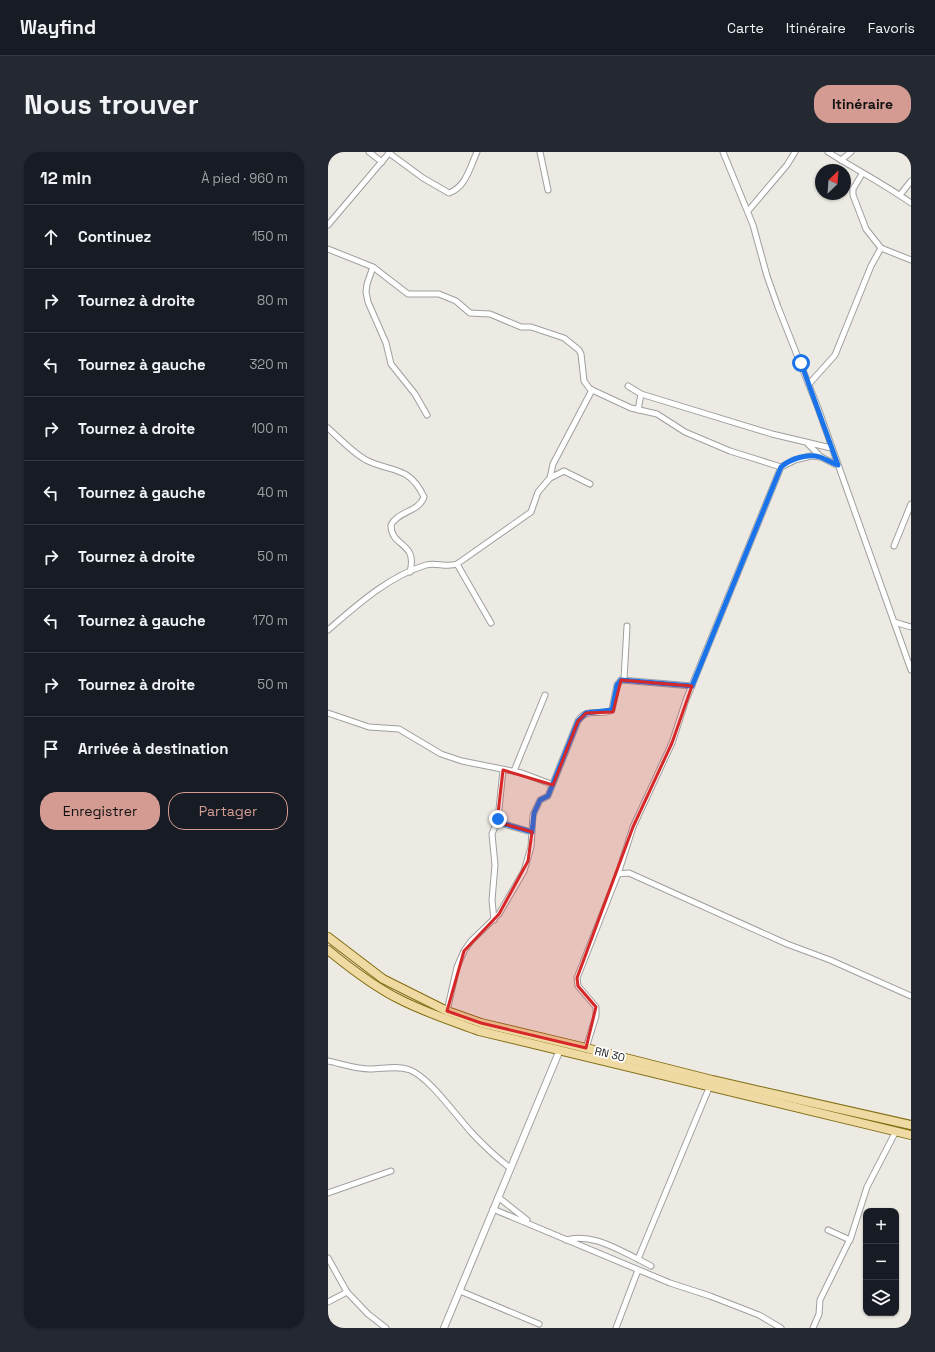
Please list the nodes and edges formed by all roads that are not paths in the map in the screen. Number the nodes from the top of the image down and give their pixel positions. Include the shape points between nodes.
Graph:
1 (369, 152) edge
2 (477, 152) edge
3 (540, 152) edge
4 (723, 152) edge
5 (794, 152) edge
6 (828, 152) edge
7 (851, 152) edge
8 (390, 153) edge
9 (841, 160) junction
10 (382, 162) junction
11 (862, 174) junction
12 (911, 181) edge
13 (548, 190) dead end
14 (900, 195) junction
15 (911, 203) edge
16 (748, 211) junction
17 (328, 226) edge
18 (881, 248) junction
19 (328, 249) edge
20 (911, 260) edge
21 (373, 268) junction
22 (809, 384) junction
23 (628, 386) dead end
24 (592, 390) junction
25 (641, 394) junction
26 (638, 410) junction
27 (427, 414) dead end
28 (328, 428) edge
29 (808, 444) junction
30 (831, 448) junction
31 (821, 457) junction
32 (838, 465) junction
33 (781, 467) junction
34 (550, 478) junction
35 (590, 484) dead end
36 (911, 504) edge
37 (894, 546) dead end
38 (457, 564) junction
39 (410, 572) junction
40 (894, 622) junction
41 (491, 623) dead end
42 (627, 626) dead end
43 (911, 627) edge
44 (328, 630) edge
45 (911, 670) edge
46 (624, 679) junction
47 (692, 686) junction
48 (545, 695) dead end
49 (328, 714) edge
50 (503, 770) junction
51 (514, 772) junction
52 (552, 784) junction
53 (497, 822) junction
54 (532, 832) junction
55 (618, 874) junction
56 (494, 920) junction
57 (328, 937) edge
58 (328, 950) edge
59 (911, 996) edge
60 (448, 1011) junction
61 (586, 1048) junction
62 (559, 1052) junction
63 (328, 1061) edge
64 (709, 1088) junction
65 (911, 1125) edge
66 (896, 1132) junction
67 (911, 1135) edge
68 (510, 1168) junction
69 (391, 1171) dead end
70 (328, 1193) edge
71 (498, 1197) junction
72 (493, 1210) junction
73 (534, 1225) junction
74 (828, 1230) dead end
75 (566, 1240) junction
76 (850, 1240) junction
77 (328, 1258) edge
78 (638, 1259) junction
79 (651, 1266) dead end
80 (638, 1270) junction
81 (460, 1291) junction
82 (347, 1292) junction
83 (328, 1302) edge
84 (539, 1324) dead end
85 (386, 1328) edge
86 (444, 1328) edge
87 (616, 1328) edge
88 (781, 1328) edge
89 (813, 1328) edge

1 - 10 street
2 - 8 street via 463,183 449,193 423,178
3 - 13 street
4 - 16 street
5 - 16 street via 787,165
6 - 9 street
7 - 9 street
8 - 10 street
9 - 11 street
10 - 17 street
11 - 14 street
11 - 18 street via 853,189 853,200 866,228
12 - 14 street
14 - 15 street
16 - 22 street via 767,276
18 - 20 street
18 - 22 street via 871,266 835,355
19 - 21 street
21 - 24 street via 408,294 439,294 456,301 470,313 490,314 521,327 530,327 564,338 579,350 584,381
21 - 27 street via 367,284 368,302 386,343 391,364
22 - 30 street
23 - 25 street
24 - 26 street
24 - 34 street via 553,464
25 - 26 street
25 - 29 street
26 - 33 street via 657,414 686,432 730,451
28 - 39 street via 365,459 406,474 420,489 424,497 419,505 394,520 391,525 393,534 408,548 413,558
29 - 30 street
29 - 31 street
30 - 32 street
31 - 32 street
31 - 33 street via 805,456
32 - 40 street
33 - 47 street
34 - 35 street via 564,471
34 - 38 street via 538,492 527,516
36 - 37 street
38 - 39 street via 428,564
38 - 41 street
39 - 44 street via 360,602
40 - 43 street
40 - 45 street
42 - 46 street
46 - 47 street
46 - 52 street via 617,685 612,710 586,713 578,721
47 - 55 street via 672,743 633,827
48 - 51 street
49 - 50 street via 369,727 399,728 441,754
50 - 51 street
50 - 53 street
51 - 52 street
52 - 54 street via 548,796 540,800 534,813
53 - 54 street
53 - 56 street via 492,838 495,865 492,900
54 - 56 street via 524,871 510,898
55 - 59 street via 629,874
55 - 61 street via 577,978 578,986 596,1007 596,1016
56 - 60 street via 464,951 457,967
57 - 60 main road, RN 30 / RN 30 via 383,979
58 - 62 main road, RN 30 via 378,987 413,1006 478,1031
60 - 61 main road, RN 30 / RN 30 via 488,1025
61 - 65 main road, RN 30 / RN 30 via 712,1080
62 - 64 main road, RN 30
62 - 68 street
63 - 68 street via 354,1068 399,1068 421,1076 492,1154
64 - 66 main road, RN 30
64 - 78 street
66 - 67 main road, RN 30
66 - 76 street via 867,1186
68 - 71 street
69 - 70 street
71 - 72 street
71 - 73 street
72 - 73 street
72 - 81 street
73 - 75 street
74 - 76 street
75 - 78 street via 576,1237 589,1238
75 - 80 street
76 - 89 street via 820,1300 819,1314
77 - 82 street
78 - 79 street
80 - 87 street
80 - 88 street via 759,1315
81 - 84 street
81 - 86 street
82 - 83 street
82 - 85 street

